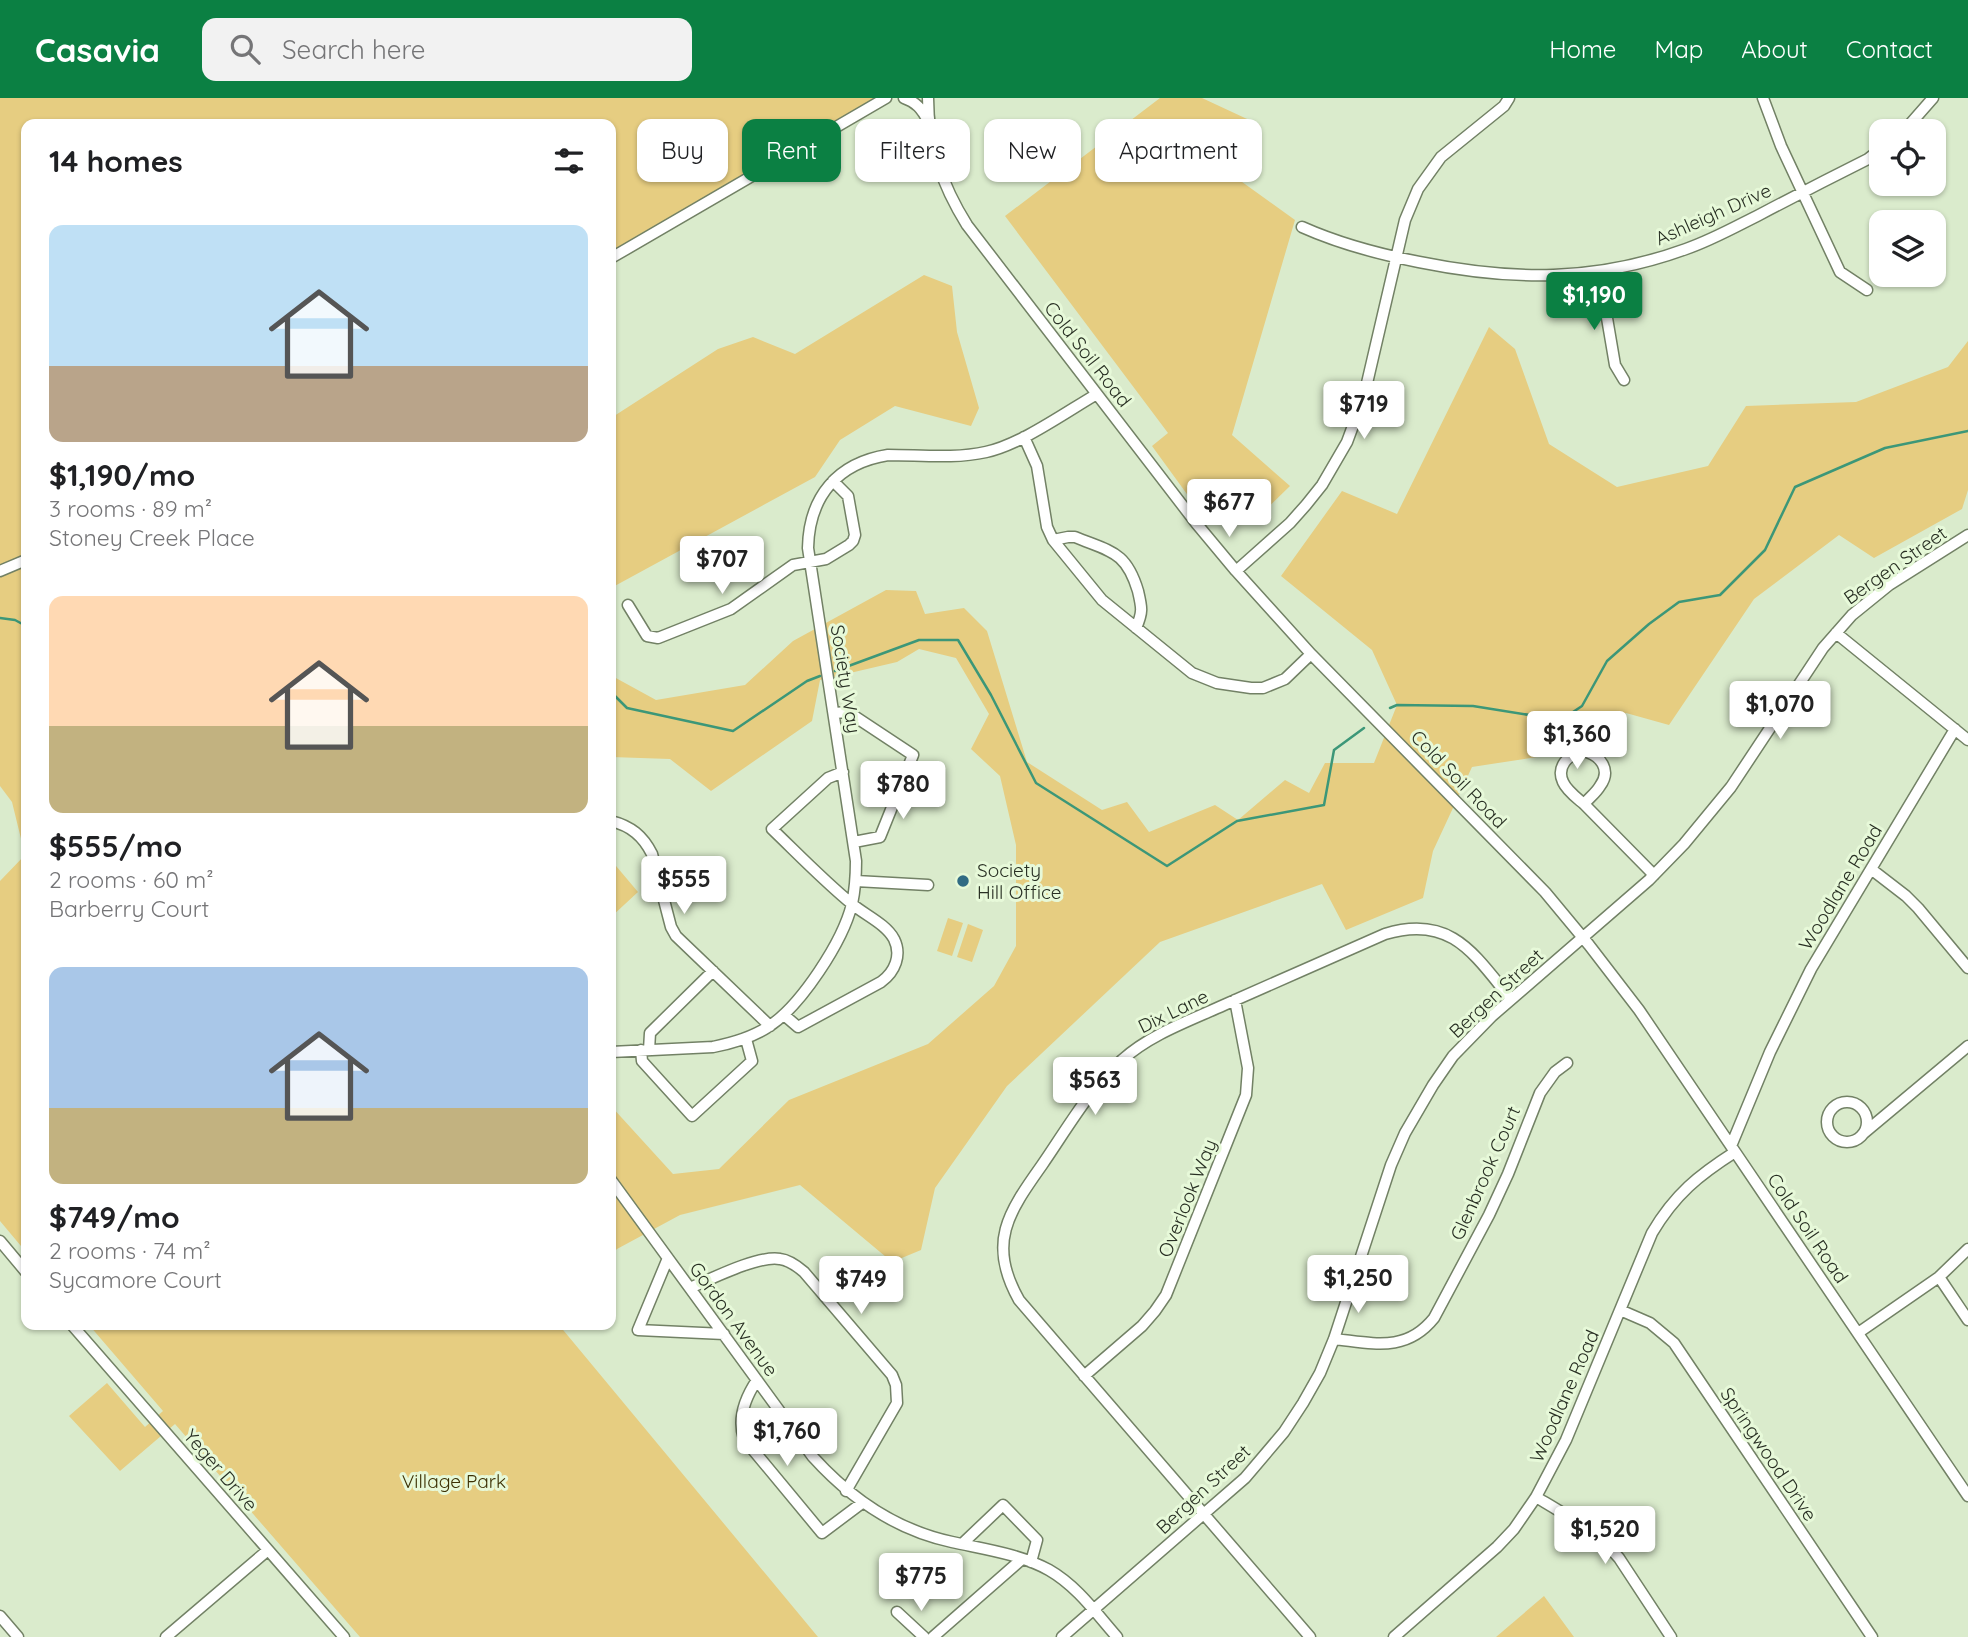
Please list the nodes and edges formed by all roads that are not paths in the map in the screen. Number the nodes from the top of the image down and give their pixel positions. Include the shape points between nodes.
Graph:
1 (886, 98) edge
2 (904, 98) edge
3 (928, 98) edge
4 (1509, 98) edge
5 (1763, 98) edge
6 (1933, 98) edge
7 (926, 119) edge
8 (929, 119) edge
9 (1915, 119) edge
10 (1869, 158) edge
11 (944, 182) edge
12 (1804, 192) junction
13 (1302, 227) dead end
14 (616, 255) edge
15 (1395, 257) junction
16 (1599, 271) junction
17 (1867, 290) dead end
18 (1624, 380) dead end
19 (1097, 394) junction
20 (1024, 437) junction
21 (833, 481) junction
22 (1968, 535) edge
23 (1054, 540) junction
24 (21, 562) edge
25 (810, 562) junction
26 (0, 571) edge
27 (1236, 571) junction
28 (628, 605) dead end
29 (1136, 628) junction
30 (1836, 633) junction
31 (1311, 654) junction
32 (834, 713) junction
33 (1955, 729) junction
34 (1968, 740) edge
35 (843, 772) junction
36 (1584, 804) junction
37 (616, 823) edge
38 (854, 842) junction
39 (1871, 869) junction
40 (1654, 875) junction
41 (856, 881) junction
42 (928, 885) dead end
43 (852, 904) junction
44 (1583, 937) junction
45 (1968, 968) edge
46 (712, 971) junction
47 (1511, 999) junction
48 (1235, 1000) junction
49 (785, 1015) junction
50 (770, 1026) junction
51 (746, 1038) junction
52 (1968, 1046) edge
53 (645, 1050) junction
54 (616, 1052) edge
55 (1567, 1063) dead end
56 (1864, 1133) junction
57 (1733, 1149) junction
58 (616, 1187) edge
59 (0, 1241) edge
60 (1968, 1249) edge
61 (668, 1258) junction
62 (21, 1266) edge
63 (1939, 1278) junction
64 (690, 1288) junction
65 (1620, 1310) junction
66 (1968, 1320) edge
67 (76, 1330) edge
68 (1858, 1333) junction
69 (724, 1334) junction
70 (1334, 1339) junction
71 (1084, 1376) junction
72 (757, 1380) junction
73 (846, 1490) junction
74 (1968, 1496) edge
75 (1536, 1497) junction
76 (862, 1503) junction
77 (1203, 1514) junction
78 (962, 1544) junction
79 (268, 1550) junction
80 (1026, 1560) junction
81 (1094, 1610) junction
82 (897, 1612) dead end
83 (0, 1616) edge
84 (18, 1637) edge
85 (166, 1637) edge
86 (344, 1637) edge
87 (924, 1637) edge
88 (933, 1637) edge
89 (1062, 1637) edge
90 (1117, 1637) edge
91 (1311, 1637) edge
92 (1394, 1637) edge
93 (1671, 1637) edge
94 (1872, 1637) edge

1 - 14 street
2 - 7 street via 914,102
3 - 8 street, Cold Soil Road
4 - 15 street via 1429,172 1411,204
5 - 12 street
6 - 9 street
10 - 12 street, Ashleigh Drive
11 - 19 street, Cold Soil Road via 967,225
12 - 16 street, Ashleigh Drive via 1688,248
12 - 17 street via 1840,272
13 - 15 street, Ashleigh Drive
15 - 16 street, Ashleigh Drive via 1492,275 1561,276
15 - 27 street via 1364,396 1347,442 1307,505
16 - 18 street via 1615,365
19 - 20 street, Society Way
19 - 27 street, Cold Soil Road
20 - 21 street, Society Way via 972,455 874,457
20 - 23 street via 1037,466 1047,527
21 - 25 street, Society Way via 811,520
21 - 25 street via 848,496 855,535 849,545 826,559
22 - 30 street, Bergen Street via 1889,585
23 - 29 street via 1102,600
23 - 29 street via 1075,537 1122,559 1133,574 1142,607
24 - 26 street
25 - 28 street via 793,565 731,609 658,638 647,636
25 - 32 street, Society Way
27 - 31 street, Cold Soil Road
29 - 31 street via 1192,673 1225,685 1273,685
30 - 33 street
30 - 40 street, Bergen Street via 1731,787
31 - 44 street, Cold Soil Road via 1543,890
32 - 35 street, Society Way
32 - 38 street via 848,712 913,755 880,837
33 - 34 street
33 - 39 street, Woodlane Road
35 - 38 street, Society Way
35 - 43 street via 828,778 772,829
36 - 36 street via 1562,776 1569,756 1583,751 1597,756 1605,770 1602,785
36 - 40 street
37 - 46 street via 631,828 647,844 671,928
38 - 41 street, Society Way
39 - 45 street via 1919,908
39 - 57 street, Woodlane Road via 1789,1010
40 - 44 street, Bergen Street
41 - 42 street
41 - 43 street, Society Way
43 - 49 street, Society Way via 824,963
43 - 49 street via 894,939 897,956 891,973 798,1027
44 - 47 street, Bergen Street
44 - 57 street, Cold Soil Road via 1639,1010
46 - 50 street
46 - 53 street via 650,1033
47 - 48 street, Dix Lane via 1460,942 1437,932 1410,929 1385,934
47 - 70 street, Bergen Street via 1453,1056 1405,1133
48 - 71 street, Overlook Way via 1248,1068 1246,1095 1172,1282 1142,1326
48 - 71 street, Dix Lane via 1157,1035 1121,1060 1099,1084 1010,1214 1003,1244 1011,1286
49 - 50 street, Society Way
50 - 51 street, Society Way
51 - 53 street, Society Way via 713,1046
51 - 53 street via 752,1061 692,1116 642,1061
52 - 56 street
53 - 54 street, Society Way
55 - 70 street, Glenbrook Court via 1540,1093 1489,1214 1426,1327 1396,1343
56 - 56 street via 1867,1119 1860,1106 1846,1102 1828,1114 1827,1126 1835,1139 1848,1143
57 - 65 street, Woodlane Road via 1691,1183 1662,1215
57 - 68 street, Cold Soil Road
58 - 61 street, Gordon Avenue
59 - 62 street
60 - 63 street
61 - 64 street, Gordon Avenue
61 - 69 street via 638,1330
63 - 66 street
63 - 68 street
64 - 69 street, Gordon Avenue
64 - 73 street via 760,1260 789,1262 804,1272 892,1376 897,1403
65 - 75 street, Woodlane Road via 1566,1440
65 - 94 street, Springwood Drive via 1650,1323 1674,1343
67 - 79 street, Yeger Drive
68 - 74 street, Cold Soil Road
69 - 72 street, Gordon Avenue
70 - 77 street, Bergen Street via 1320,1373 1284,1432 1245,1478
71 - 77 street, Dix Lane
72 - 73 street, Gordon Avenue via 813,1457
72 - 76 street via 740,1420 744,1439 813,1523 822,1533
73 - 76 street, Gordon Avenue
75 - 92 street, Woodlane Road via 1497,1547
75 - 93 street via 1609,1547
76 - 78 street, Gordon Avenue via 904,1527
77 - 81 street, Bergen Street
77 - 91 street
78 - 80 street, Gordon Avenue
78 - 80 street via 1003,1505 1037,1540
79 - 85 street
79 - 86 street, Yeger Drive
80 - 81 street, Gordon Avenue via 1062,1578
80 - 88 street
81 - 89 street, Bergen Street
81 - 90 street, Gordon Avenue
82 - 87 street
83 - 84 street

